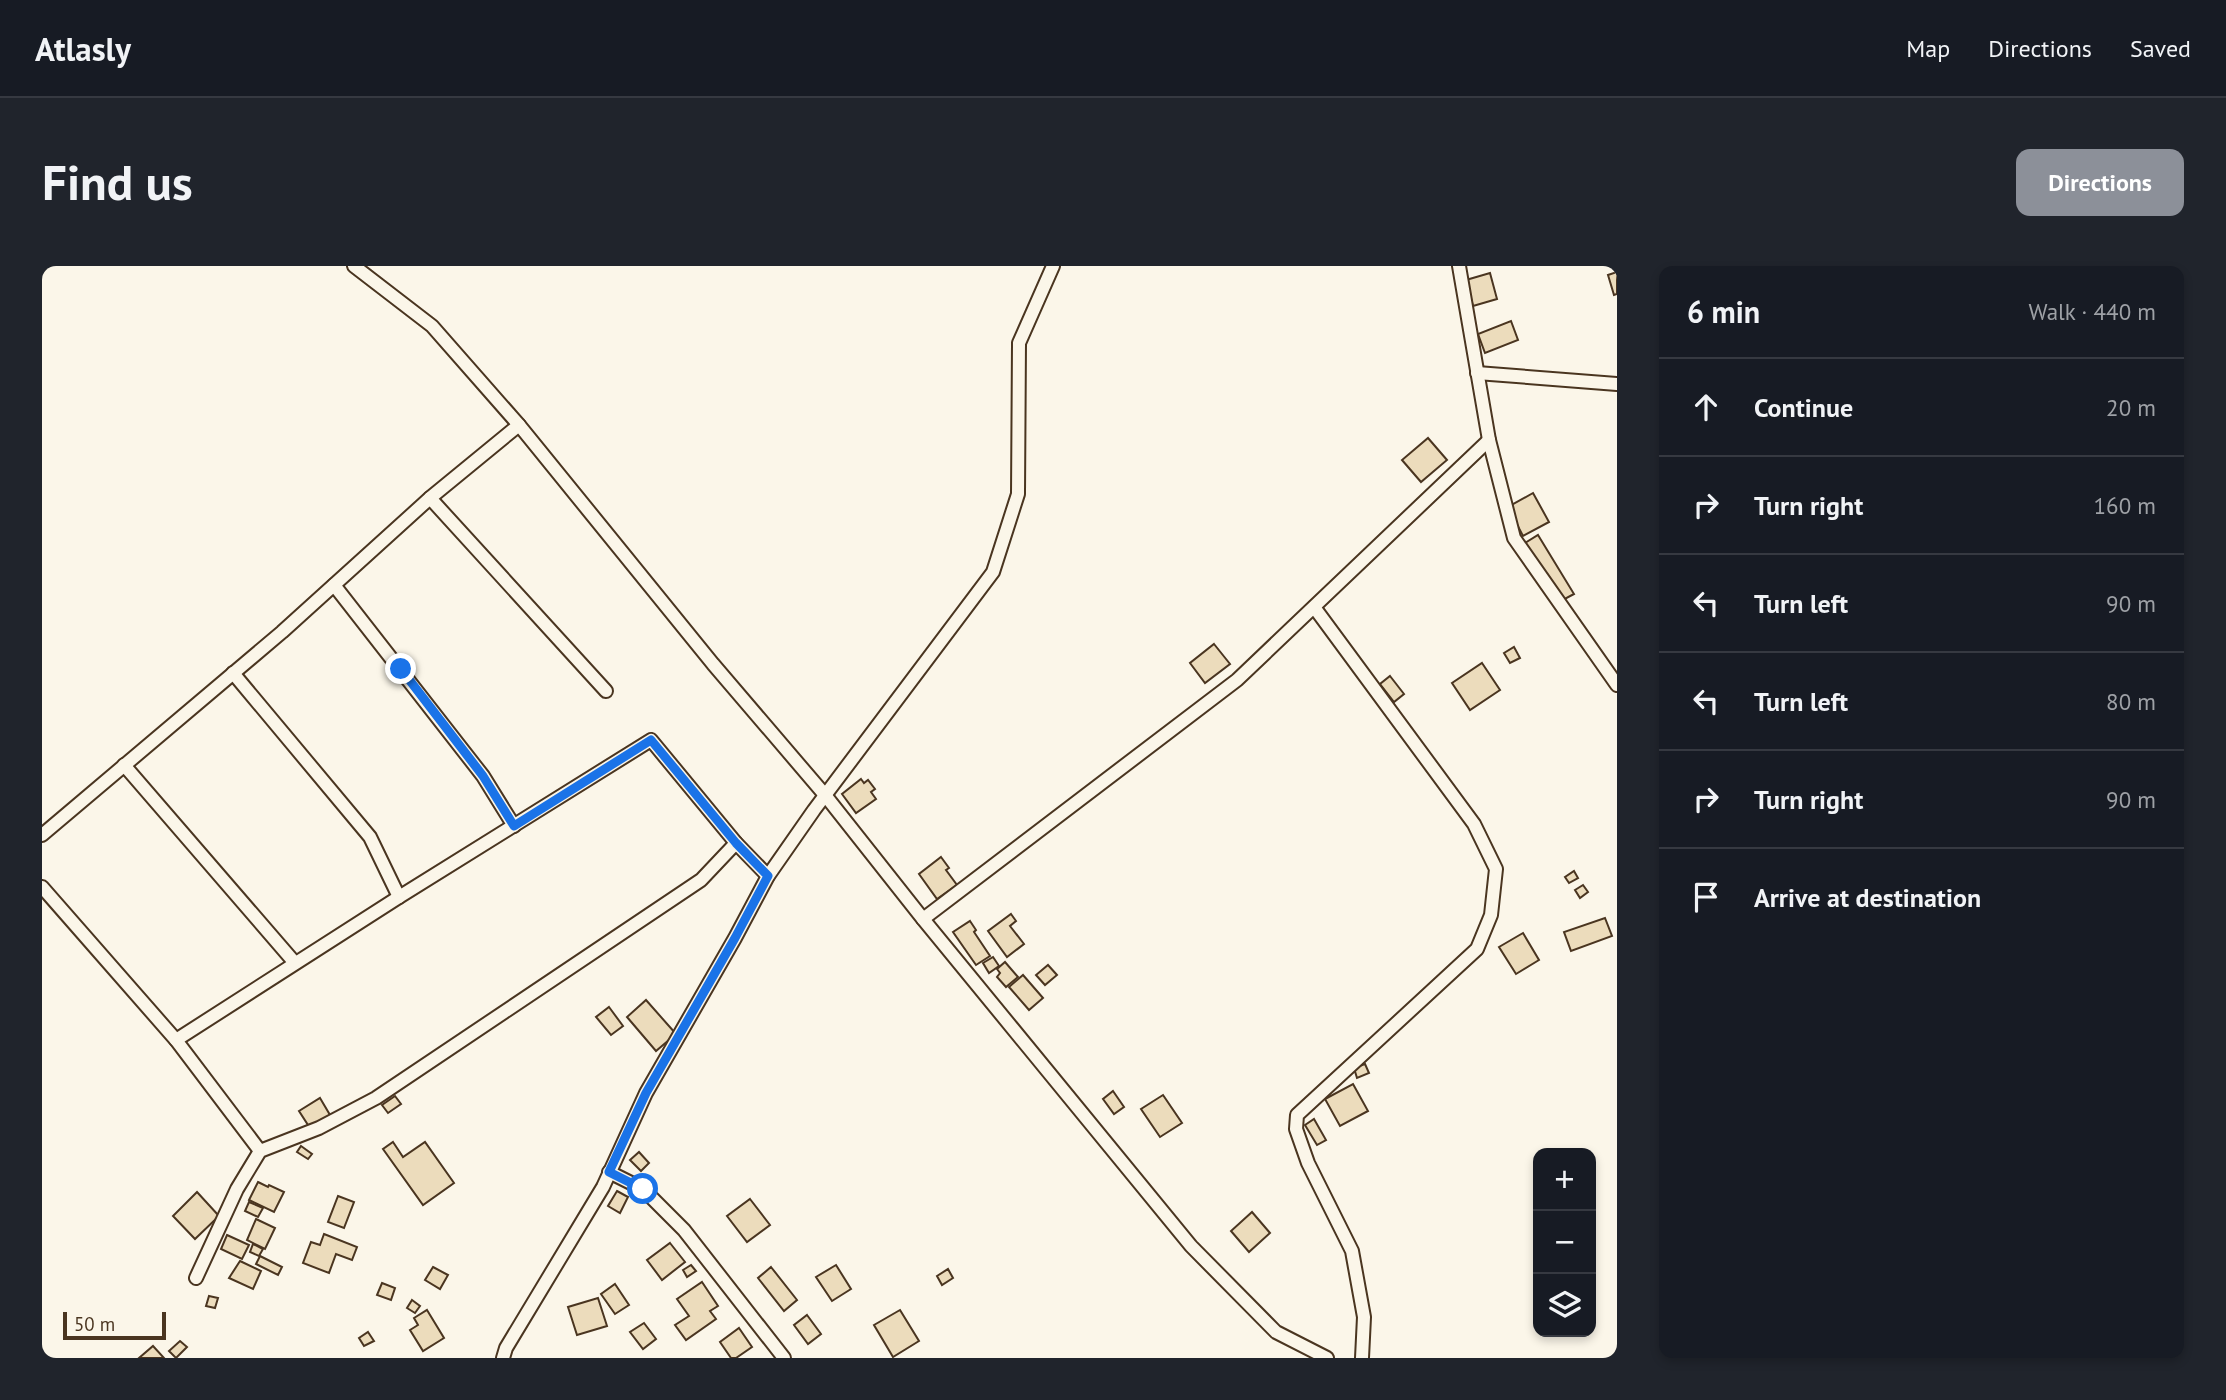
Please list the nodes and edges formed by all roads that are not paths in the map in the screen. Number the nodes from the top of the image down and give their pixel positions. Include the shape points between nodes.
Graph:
1 (354, 266) edge
2 (1053, 266) edge
3 (1459, 266) edge
4 (1477, 373) junction
5 (1617, 384) edge
6 (514, 429) junction
7 (1489, 440) junction
8 (429, 498) junction
9 (334, 584) junction
10 (1314, 607) junction
11 (233, 673) junction
12 (1617, 685) edge
13 (606, 691) dead end
14 (124, 765) junction
15 (824, 797) junction
16 (514, 826) junction
17 (42, 835) edge
18 (736, 843) junction
19 (768, 876) junction
20 (42, 887) edge
21 (399, 897) junction
22 (923, 919) junction
23 (295, 963) junction
24 (176, 1041) junction
25 (260, 1151) junction
26 (609, 1172) junction
27 (196, 1279) dead end
28 (503, 1358) edge
29 (784, 1358) edge
30 (1327, 1358) edge
31 (1362, 1358) edge

1 - 6 street via 432,326
2 - 15 street via 1019,343 1018,494 993,572
3 - 4 street
4 - 5 street
4 - 7 street
6 - 8 street
6 - 15 street
7 - 10 street
7 - 12 street via 1514,538
8 - 9 street
8 - 13 street
9 - 11 street
9 - 16 street via 483,776
10 - 22 street via 1237,680
10 - 31 street via 1474,824 1496,869 1491,915 1478,949 1297,1115 1296,1129 1308,1163 1352,1251 1364,1317
11 - 14 street
11 - 21 street via 370,837
14 - 17 street
14 - 23 street
15 - 19 street
15 - 22 street
16 - 18 street via 651,740
16 - 21 street
18 - 19 street
18 - 25 street via 701,880 376,1098 319,1128
19 - 26 street via 646,1093
20 - 24 street
21 - 23 street
22 - 30 street via 1191,1246 1276,1332
23 - 24 street
24 - 25 street
25 - 27 street via 237,1189
26 - 28 street
26 - 29 street via 643,1189 684,1230

